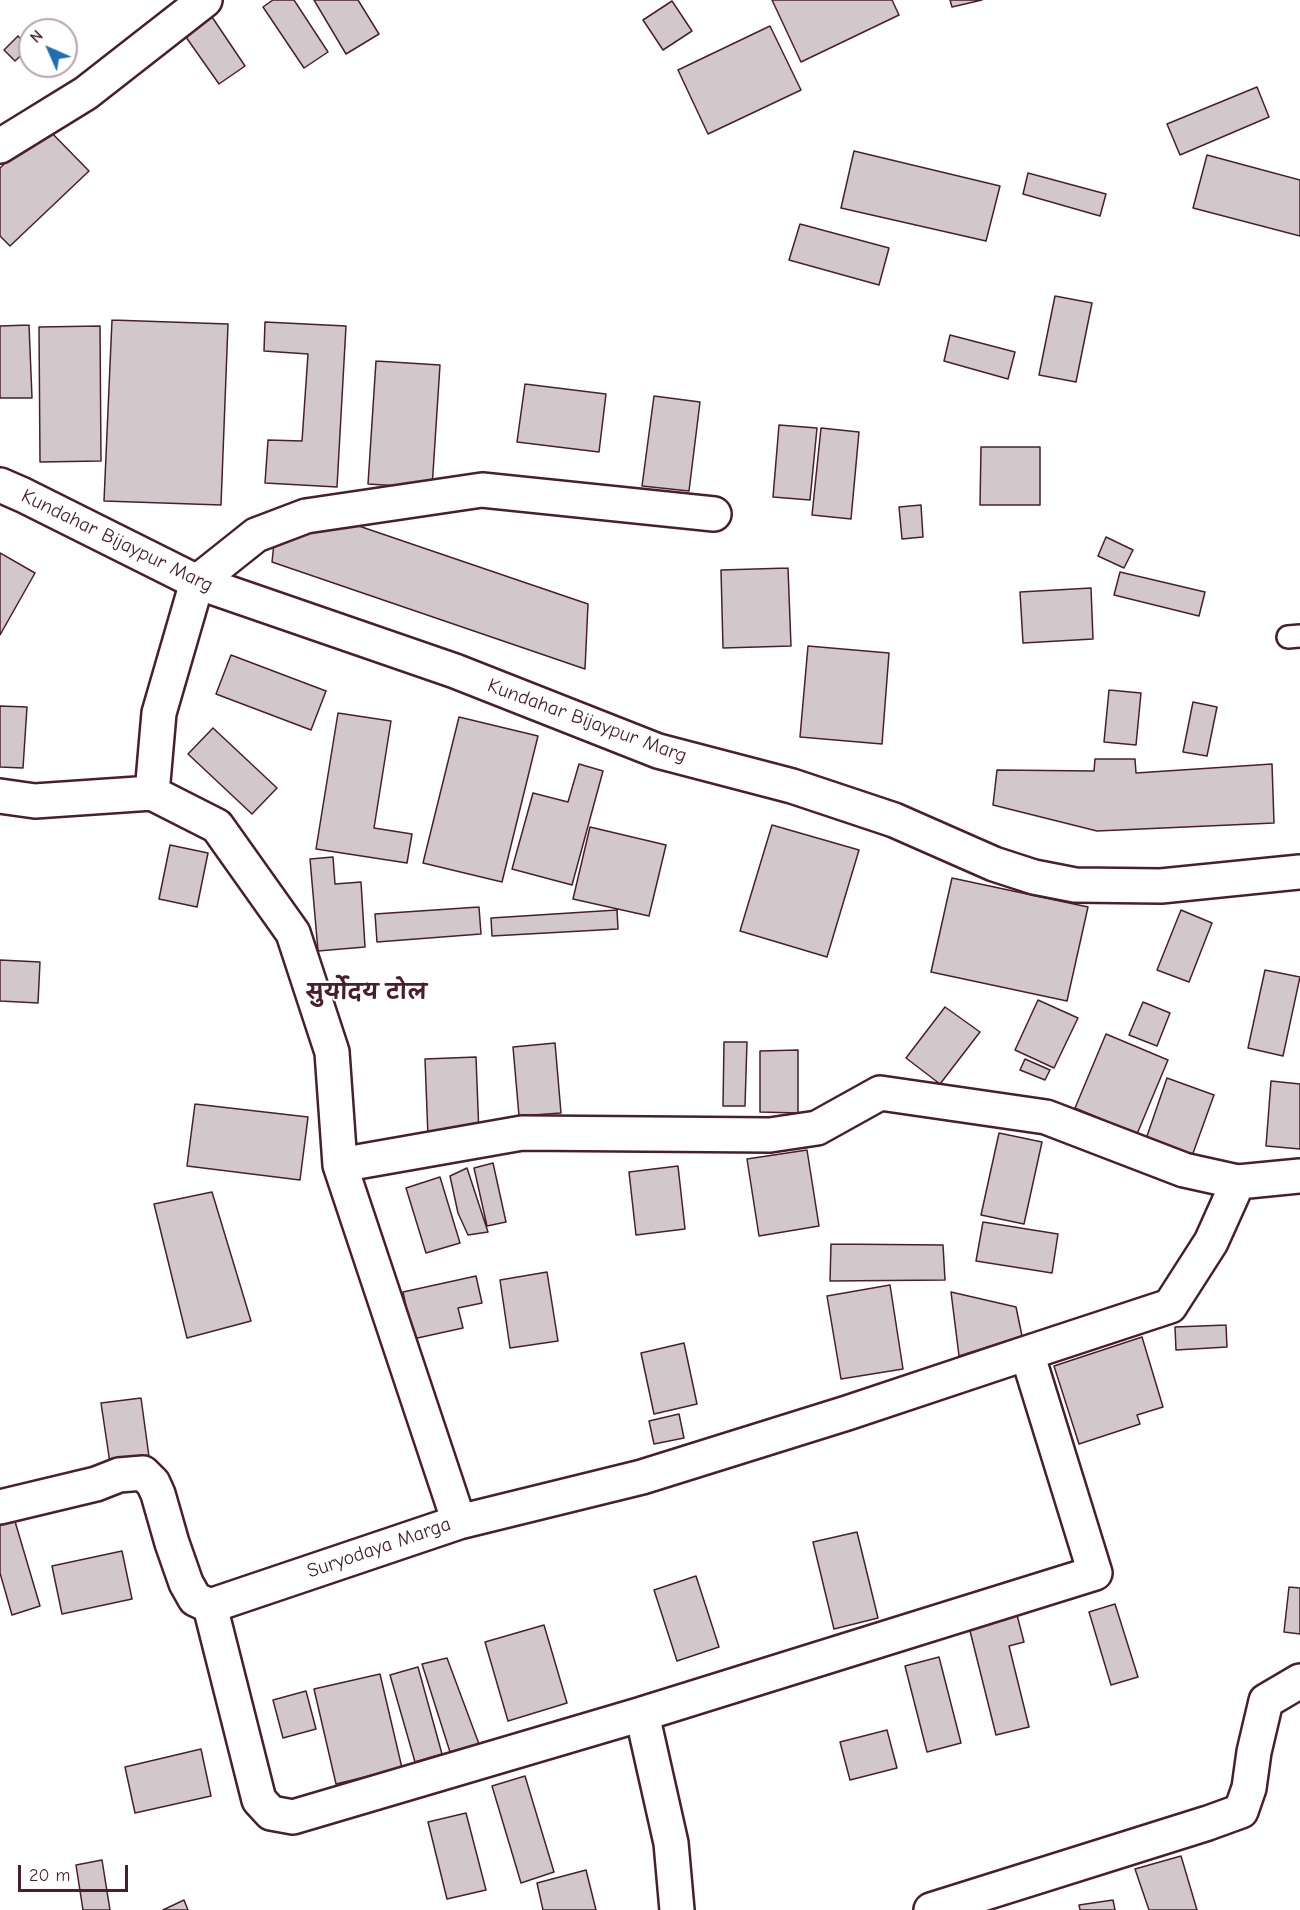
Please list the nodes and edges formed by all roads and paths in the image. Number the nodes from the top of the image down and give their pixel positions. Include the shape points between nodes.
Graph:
1 (205, 0) edge
2 (0, 146) edge
3 (0, 485) edge
4 (714, 514) dead end
5 (197, 582) junction
6 (152, 793) junction
7 (0, 796) edge
8 (1300, 873) edge
9 (340, 1165) junction
10 (1300, 1176) edge
11 (1238, 1182) junction
12 (1027, 1353) junction
13 (0, 1507) edge
14 (459, 1522) junction
15 (210, 1606) junction
16 (1300, 1681) edge
17 (642, 1714) junction
18 (677, 1910) edge
19 (931, 1910) edge

1 - 2 street via 86,93
3 - 5 street, Kundahar Bijaypur Marg
4 - 5 street via 482,490 306,516 256,536
5 - 6 street via 159,713
5 - 8 street, Kundahar Bijaypur Marg via 455,671 658,751 792,786 894,820 994,864 1034,877 1075,885 1161,886
6 - 7 street via 36,801
6 - 9 street, Suryodaya Marga via 217,826 293,933 332,1052
9 - 11 street via 522,1133 770,1136 817,1128 880,1093 1046,1117 1184,1170
9 - 14 street, Suryodaya Marga
10 - 11 street
11 - 12 street via 1211,1242 1170,1306
12 - 14 street via 642,1477
12 - 17 street via 1095,1573
13 - 15 street via 119,1475 143,1473 158,1494 186,1583 195,1599
14 - 15 street, Suryodaya Marga
15 - 17 street via 259,1800 271,1813 292,1817
16 - 19 street via 1266,1701 1241,1811
17 - 18 street via 671,1843

